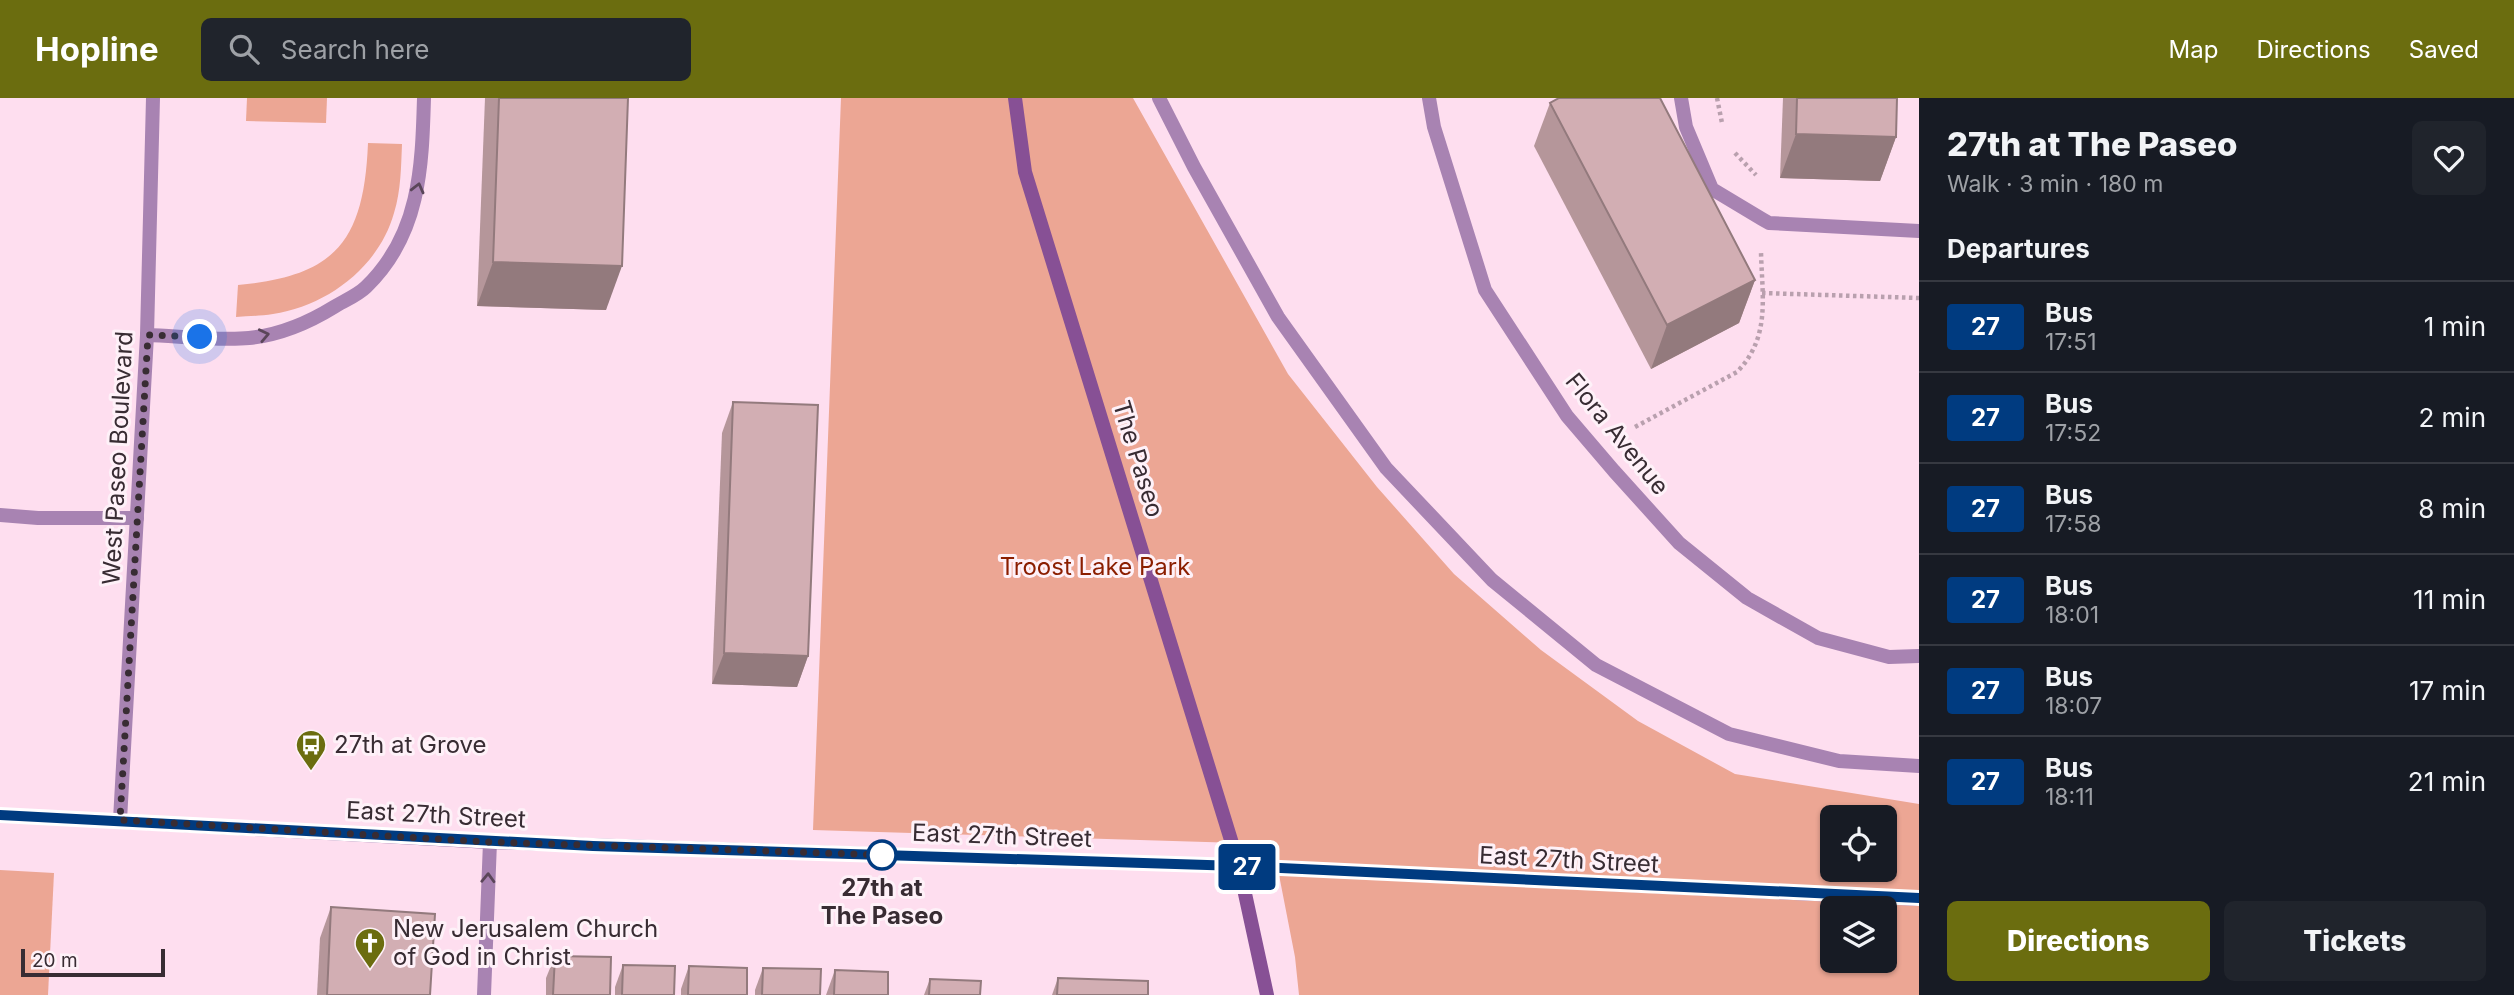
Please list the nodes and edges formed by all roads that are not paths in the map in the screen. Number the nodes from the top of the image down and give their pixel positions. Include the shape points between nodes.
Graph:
1 (153, 98) edge
2 (424, 98) edge
3 (1015, 98) edge
4 (1159, 98) edge
5 (1429, 98) edge
6 (1681, 98) edge
7 (1919, 231) edge
8 (148, 335) junction
9 (0, 515) edge
10 (138, 518) junction
11 (1919, 656) edge
12 (1919, 766) edge
13 (0, 815) edge
14 (120, 820) junction
15 (490, 842) junction
16 (1239, 866) junction
17 (1919, 898) edge
18 (484, 995) edge
19 (1267, 995) edge

1 - 8 street, West Paseo Boulevard
8 -> 2 street via 248,338 290,330 365,288 395,250 409,222 421,174
3 - 16 main road, The Paseo via 1025,172
4 - 12 street via 1278,317 1386,468 1492,580 1596,665 1729,734 1839,761
5 - 11 street, Flora Avenue via 1485,290 1567,416 1615,471 1679,543 1747,598 1818,638 1889,657
6 - 7 street via 1686,127 1712,189 1769,223
8 - 10 street, West Paseo Boulevard
9 - 10 street
10 - 14 street, West Paseo Boulevard
13 - 14 main road, East 27th Street
14 - 15 main road, East 27th Street
15 - 16 main road, East 27th Street
18 -> 15 street
16 - 17 main road, East 27th Street
16 - 19 main road, The Paseo

